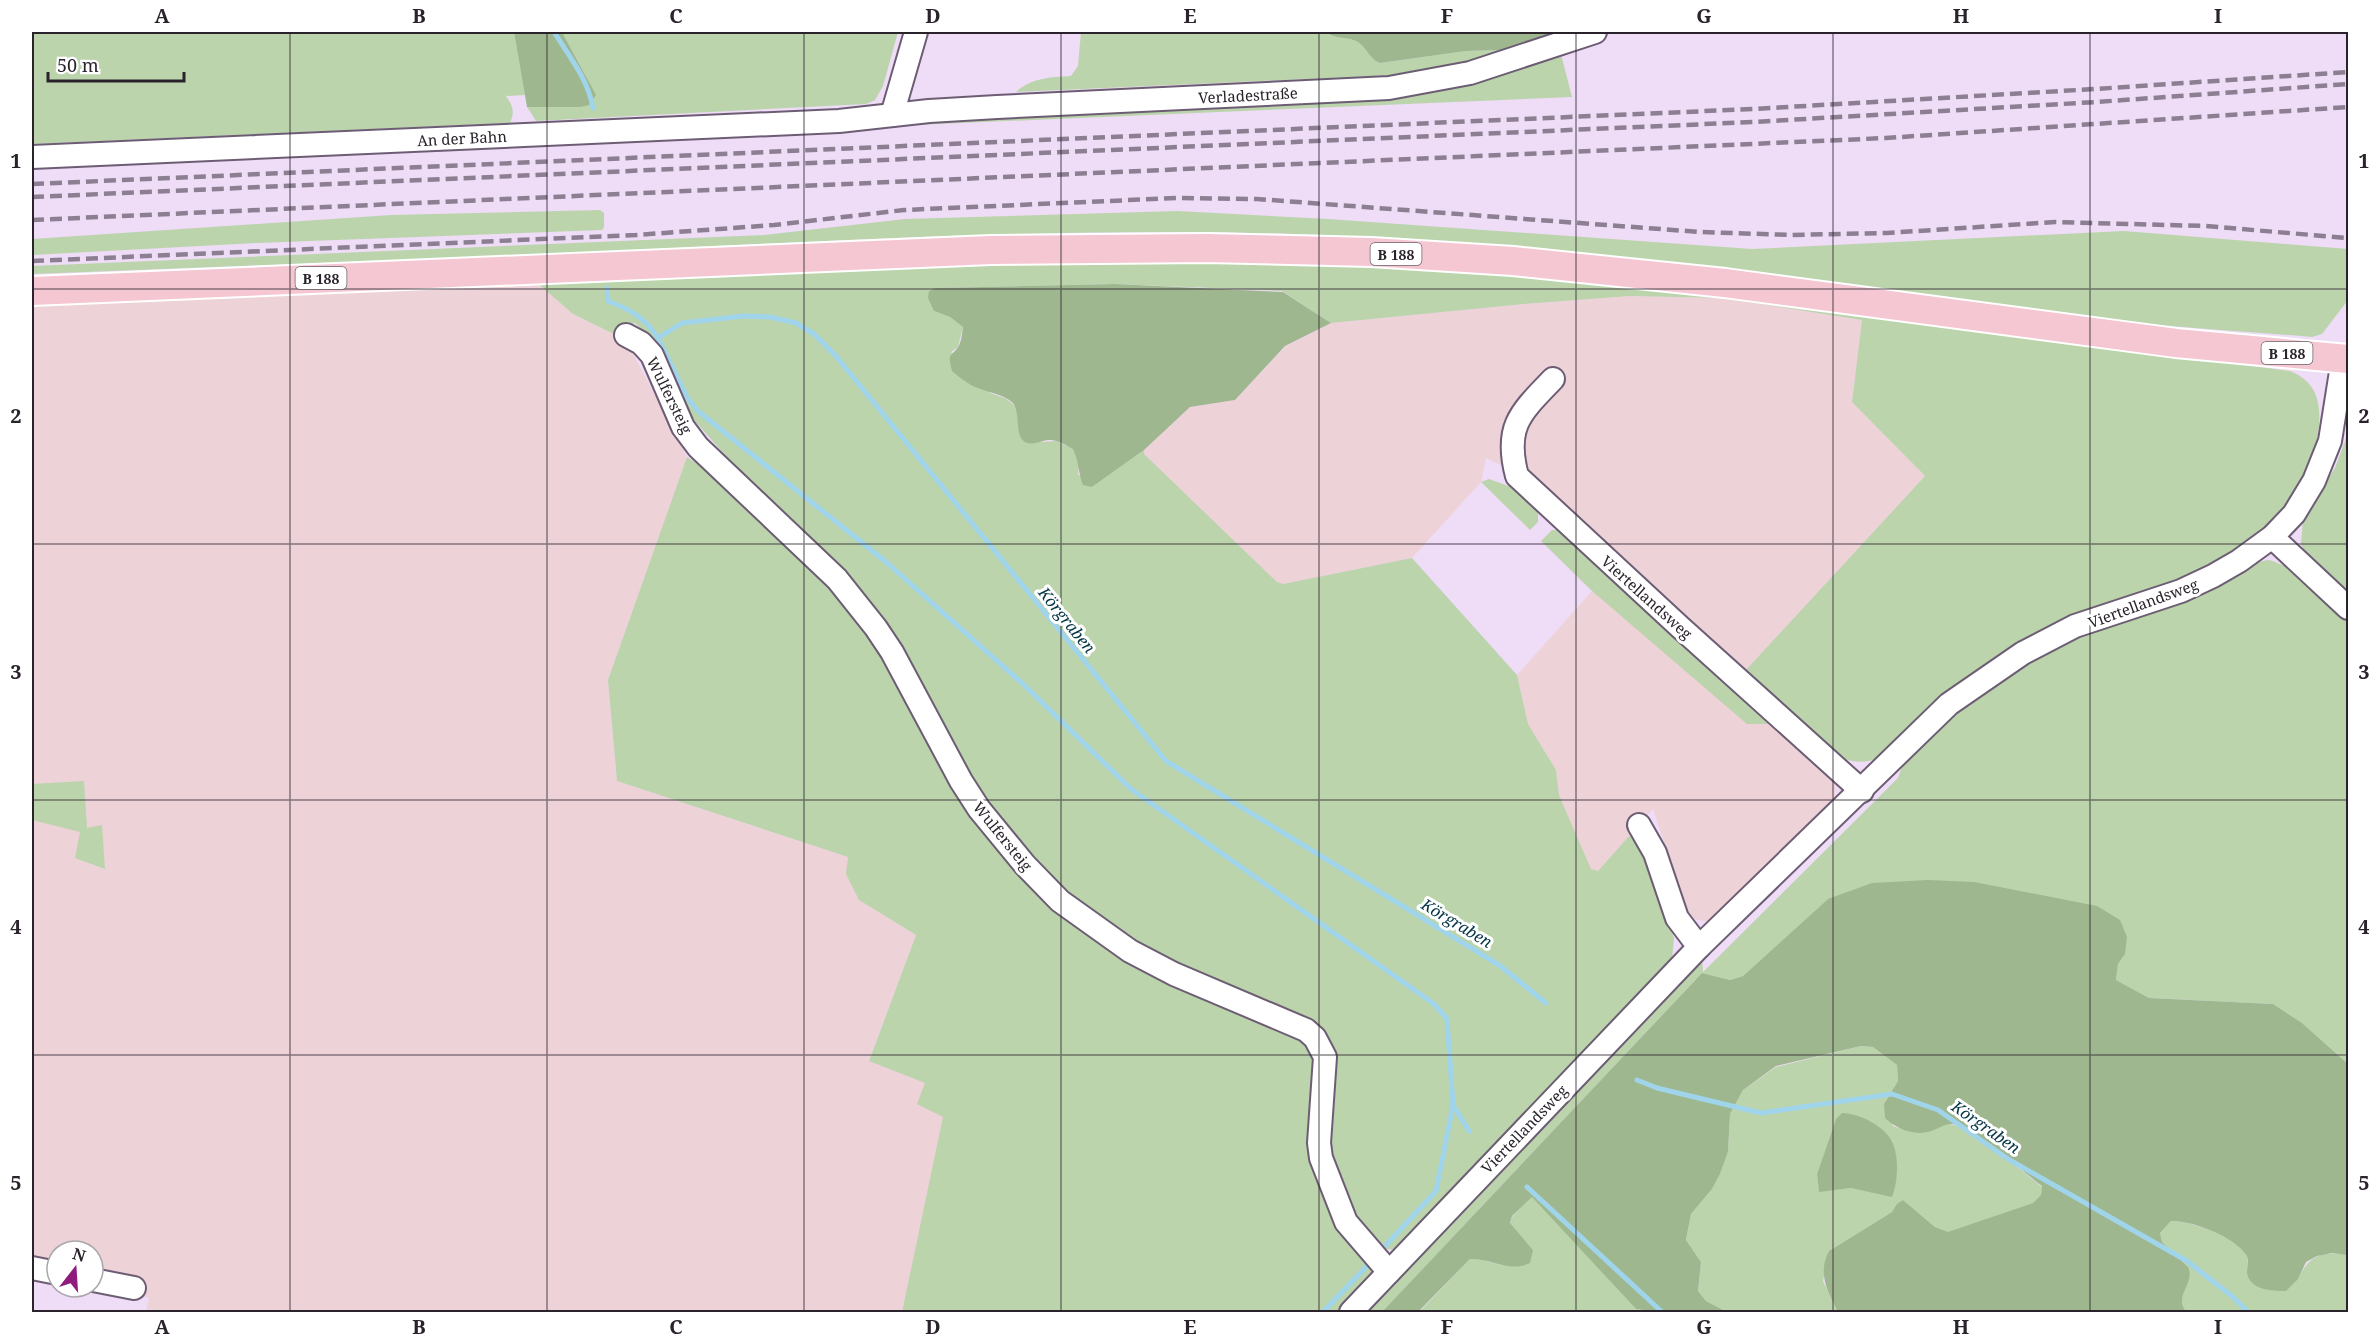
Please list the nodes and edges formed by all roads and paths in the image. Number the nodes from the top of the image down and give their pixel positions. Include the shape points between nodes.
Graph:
1 (916, 32) edge
2 (1595, 32) edge
3 (892, 115) junction
4 (32, 157) edge
5 (32, 291) edge
6 (626, 335) dead end
7 (2346, 359) edge
8 (1553, 380) dead end
9 (2272, 537) junction
10 (2349, 608) edge
11 (1862, 791) junction
12 (1639, 825) dead end
13 (1699, 947) junction
14 (1389, 1272) junction
15 (105, 1282) edge
16 (134, 1288) dead end
17 (1351, 1312) edge

1 - 3 street
2 - 3 street, Verladestraße via 1470,73 1389,88 997,106
3 - 4 street, An der Bahn via 827,122
5 - 7 main road, B 188 via 991,250 1207,248 1359,252 1513,261 1725,283 2176,343
6 - 14 street, Wulfersteig via 641,343 651,355 683,428 698,447 837,579 876,628 979,809 1060,901 1130,951 1306,1030 1315,1038 1325,1057 1321,1158 1346,1222
7 - 9 street, Viertellandsweg via 2330,441 2314,481
8 - 11 street, Viertellandsweg via 1518,420 1512,436 1511,454 1517,476
9 - 10 street
9 - 11 street, Viertellandsweg via 2239,561 2181,591 2075,627 2023,653 1949,704
11 - 13 street, Viertellandsweg
12 - 13 street via 1655,853 1677,918
13 - 14 street, Viertellandsweg
14 - 17 street, Viertellandsweg
15 - 16 street

